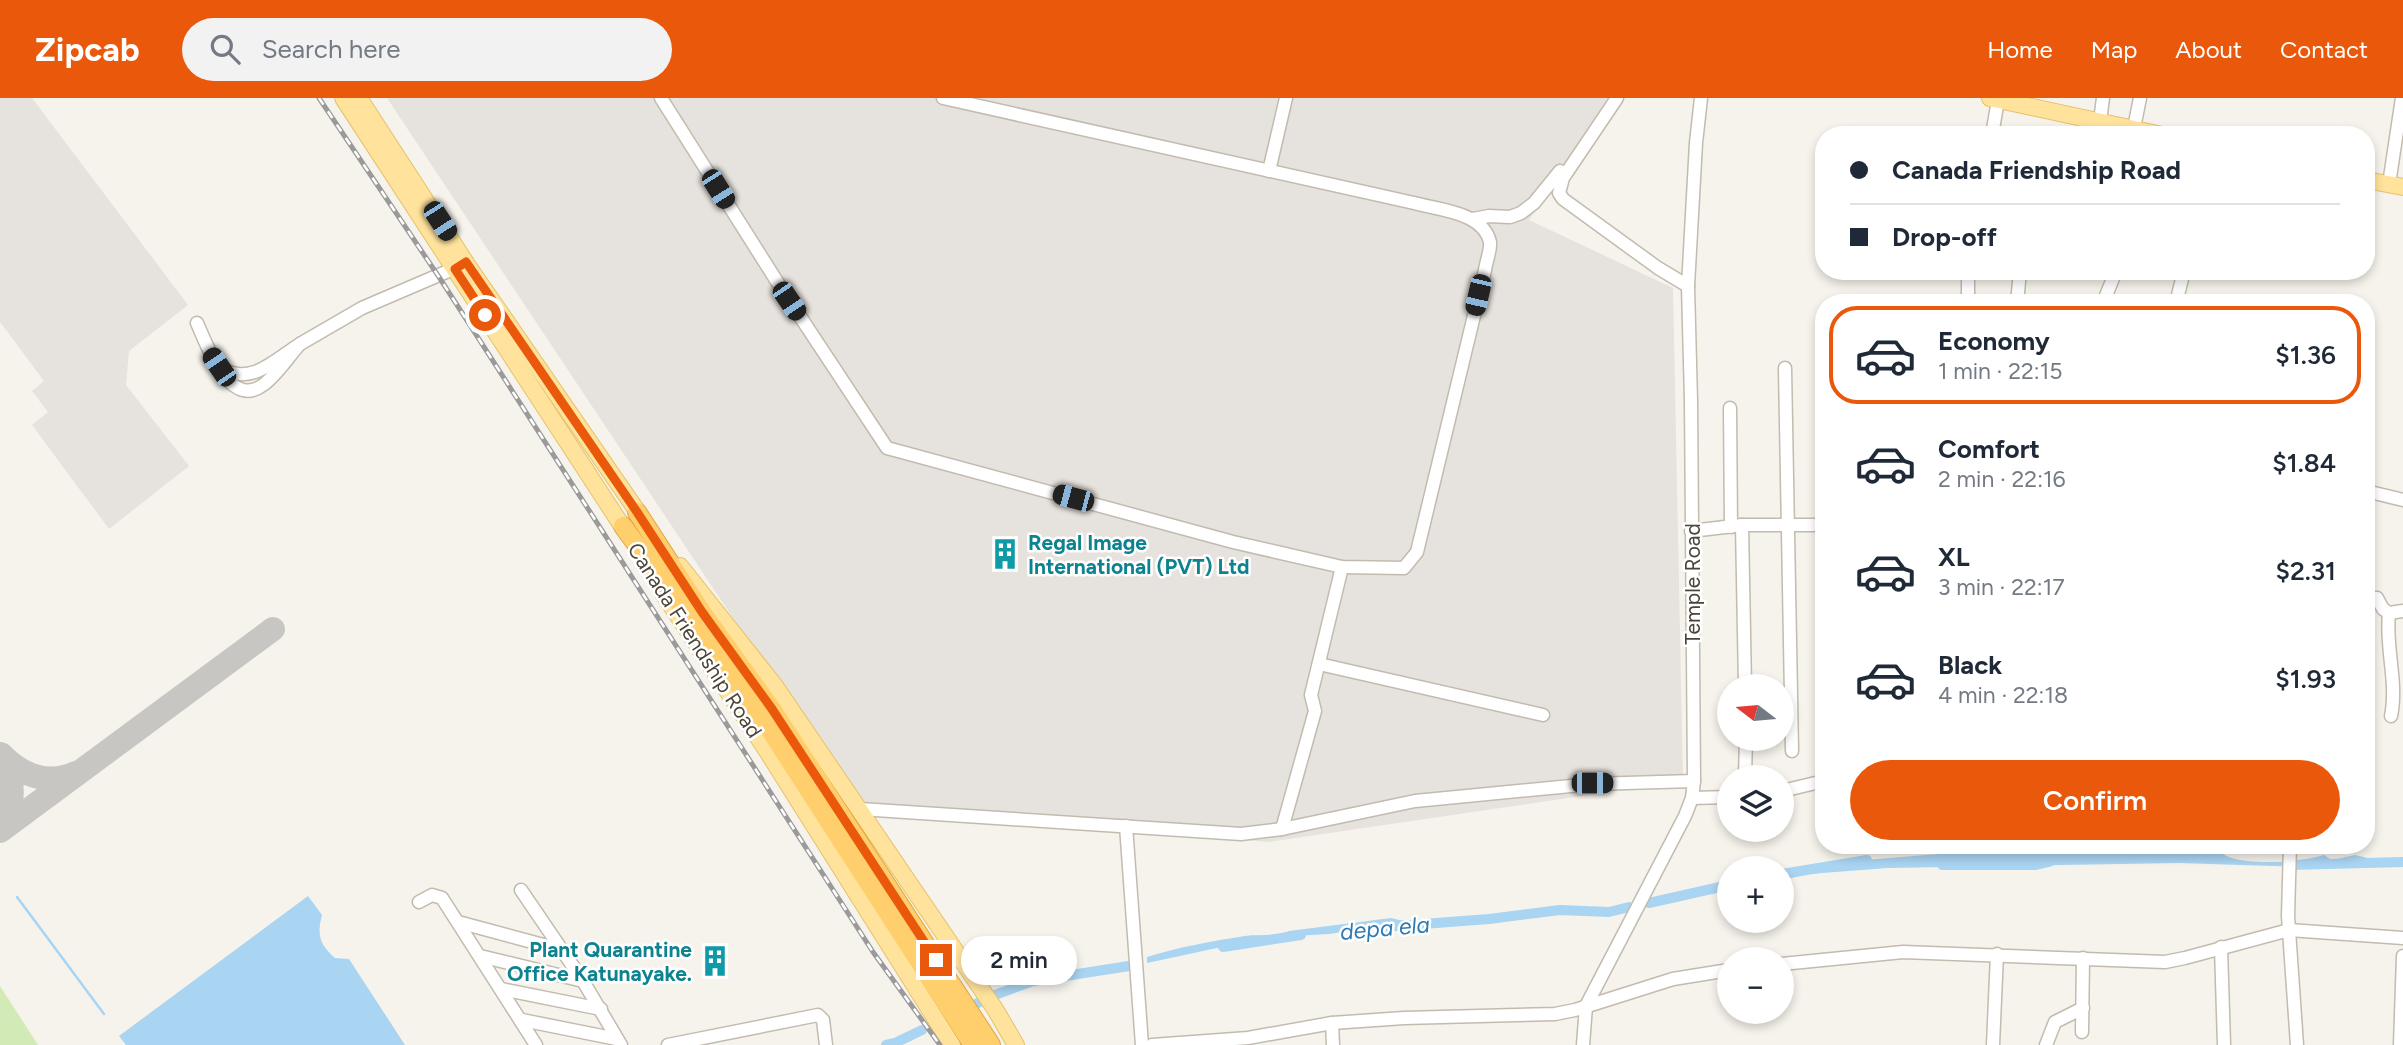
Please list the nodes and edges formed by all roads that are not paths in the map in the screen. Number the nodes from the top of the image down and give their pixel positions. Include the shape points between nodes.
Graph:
1 (343, 98) edge
2 (359, 98) edge
3 (661, 98) edge
4 (943, 98) edge
5 (1286, 98) edge
6 (1609, 98) edge
7 (1617, 98) edge
8 (1701, 98) edge
9 (2103, 98) edge
10 (2140, 98) edge
11 (2402, 98) edge
12 (1994, 99) edge
13 (2101, 121) junction
14 (1992, 126) edge
15 (2115, 126) edge
16 (2129, 126) edge
17 (1269, 171) junction
18 (2375, 182) edge
19 (2396, 186) edge
20 (1473, 219) junction
21 (461, 266) junction
22 (1688, 286) junction
23 (197, 323) dead end
24 (1785, 368) dead end
25 (1730, 408) dead end
26 (2375, 493) edge
27 (2403, 500) edge
28 (637, 512) junction
29 (1788, 525) junction
30 (1815, 525) edge
31 (623, 526) junction
32 (1736, 526) junction
33 (1691, 531) junction
34 (1342, 567) junction
35 (2375, 598) edge
36 (2403, 611) edge
37 (2389, 613) junction
38 (1319, 664) junction
39 (1744, 674) edge
40 (1791, 674) edge
41 (767, 713) junction
42 (1543, 715) dead end
43 (2392, 716) dead end
44 (1694, 781) junction
45 (1815, 783) edge
46 (1794, 788) edge
47 (1717, 797) edge
48 (1692, 798) junction
49 (860, 809) junction
50 (1126, 826) junction
51 (1282, 829) junction
52 (2290, 854) edge
53 (521, 890) dead end
54 (419, 902) dead end
55 (458, 922) junction
56 (2289, 930) junction
57 (2403, 937) edge
58 (2221, 947) junction
59 (562, 950) junction
60 (1997, 954) junction
61 (480, 956) junction
62 (2403, 956) edge
63 (2083, 958) junction
64 (1794, 963) edge
65 (1717, 972) edge
66 (583, 981) junction
67 (501, 989) junction
68 (1586, 1006) junction
69 (2083, 1008) junction
70 (601, 1009) junction
71 (522, 1020) junction
72 (1332, 1023) junction
73 (2082, 1032) dead end
74 (619, 1042) edge
75 (537, 1045) edge
76 (668, 1045) edge
77 (826, 1045) edge
78 (951, 1045) edge
79 (973, 1045) edge
80 (991, 1045) edge
81 (1016, 1045) edge
82 (1142, 1045) edge
83 (1157, 1045) edge
84 (1333, 1045) edge
85 (1583, 1045) edge
86 (1993, 1045) edge
87 (2046, 1045) edge
88 (2224, 1045) edge
89 (2297, 1045) edge
90 (2400, 1045) edge

1 - 21 main road, Canada Friendship Road
2 - 21 main road, Canada Friendship Road
3 - 34 street via 887,448
4 - 17 street
5 - 17 street
6 - 20 street via 1534,203 1510,217
7 - 22 street via 1563,178 1559,193
8 - 22 street, Temple Road
9 - 13 street
10 - 16 street
11 - 19 street
12 - 13 main road
12 - 14 street
13 - 15 main road
17 - 20 street
18 - 19 main road
20 - 34 street via 1485,230 1490,244 1417,552 1404,568
21 - 23 street via 362,308 251,375 219,367
21 - 28 main road, Canada Friendship Road
21 - 31 main road, Canada Friendship Road
22 - 33 street, Temple Road
24 - 29 street
25 - 32 street
26 - 27 street
28 - 41 highway
28 - 49 main road, Canada Friendship Road via 775,686
29 - 30 street
29 - 32 street
29 - 40 street
31 - 41 highway
31 - 78 main road, Canada Friendship Road
32 - 33 street
32 - 39 street
33 - 44 street, Temple Road
34 - 38 street
35 - 37 street
36 - 37 street
37 - 43 street
38 - 42 street
38 - 51 street via 1311,695 1315,711
41 - 79 highway
41 - 80 highway
44 - 48 street, Temple Road
44 - 51 street via 1592,783 1415,801
45 - 46 street
47 - 48 street
48 - 68 street, Temple Road
49 - 50 street
49 - 81 main road, Canada Friendship Road
50 - 51 street via 1241,834
50 - 82 street
52 - 56 street
53 - 59 street
54 - 55 street via 432,895 442,898
55 - 59 street
55 - 61 street
56 - 57 street
56 - 58 street
56 - 89 street
58 - 63 street via 2165,962
58 - 88 street
59 - 66 street
60 - 63 street
60 - 64 street via 1903,953
60 - 86 street
61 - 66 street
61 - 67 street
62 - 90 street
63 - 69 street
65 - 68 street via 1672,979
66 - 70 street
67 - 70 street
67 - 71 street
68 - 72 street via 1539,1016
68 - 85 street, Temple Road
69 - 73 street
69 - 87 street via 2055,1022
70 - 74 street
71 - 74 street
71 - 75 street
72 - 83 street via 1248,1038
72 - 84 street
76 - 77 street via 818,1015 823,1020

